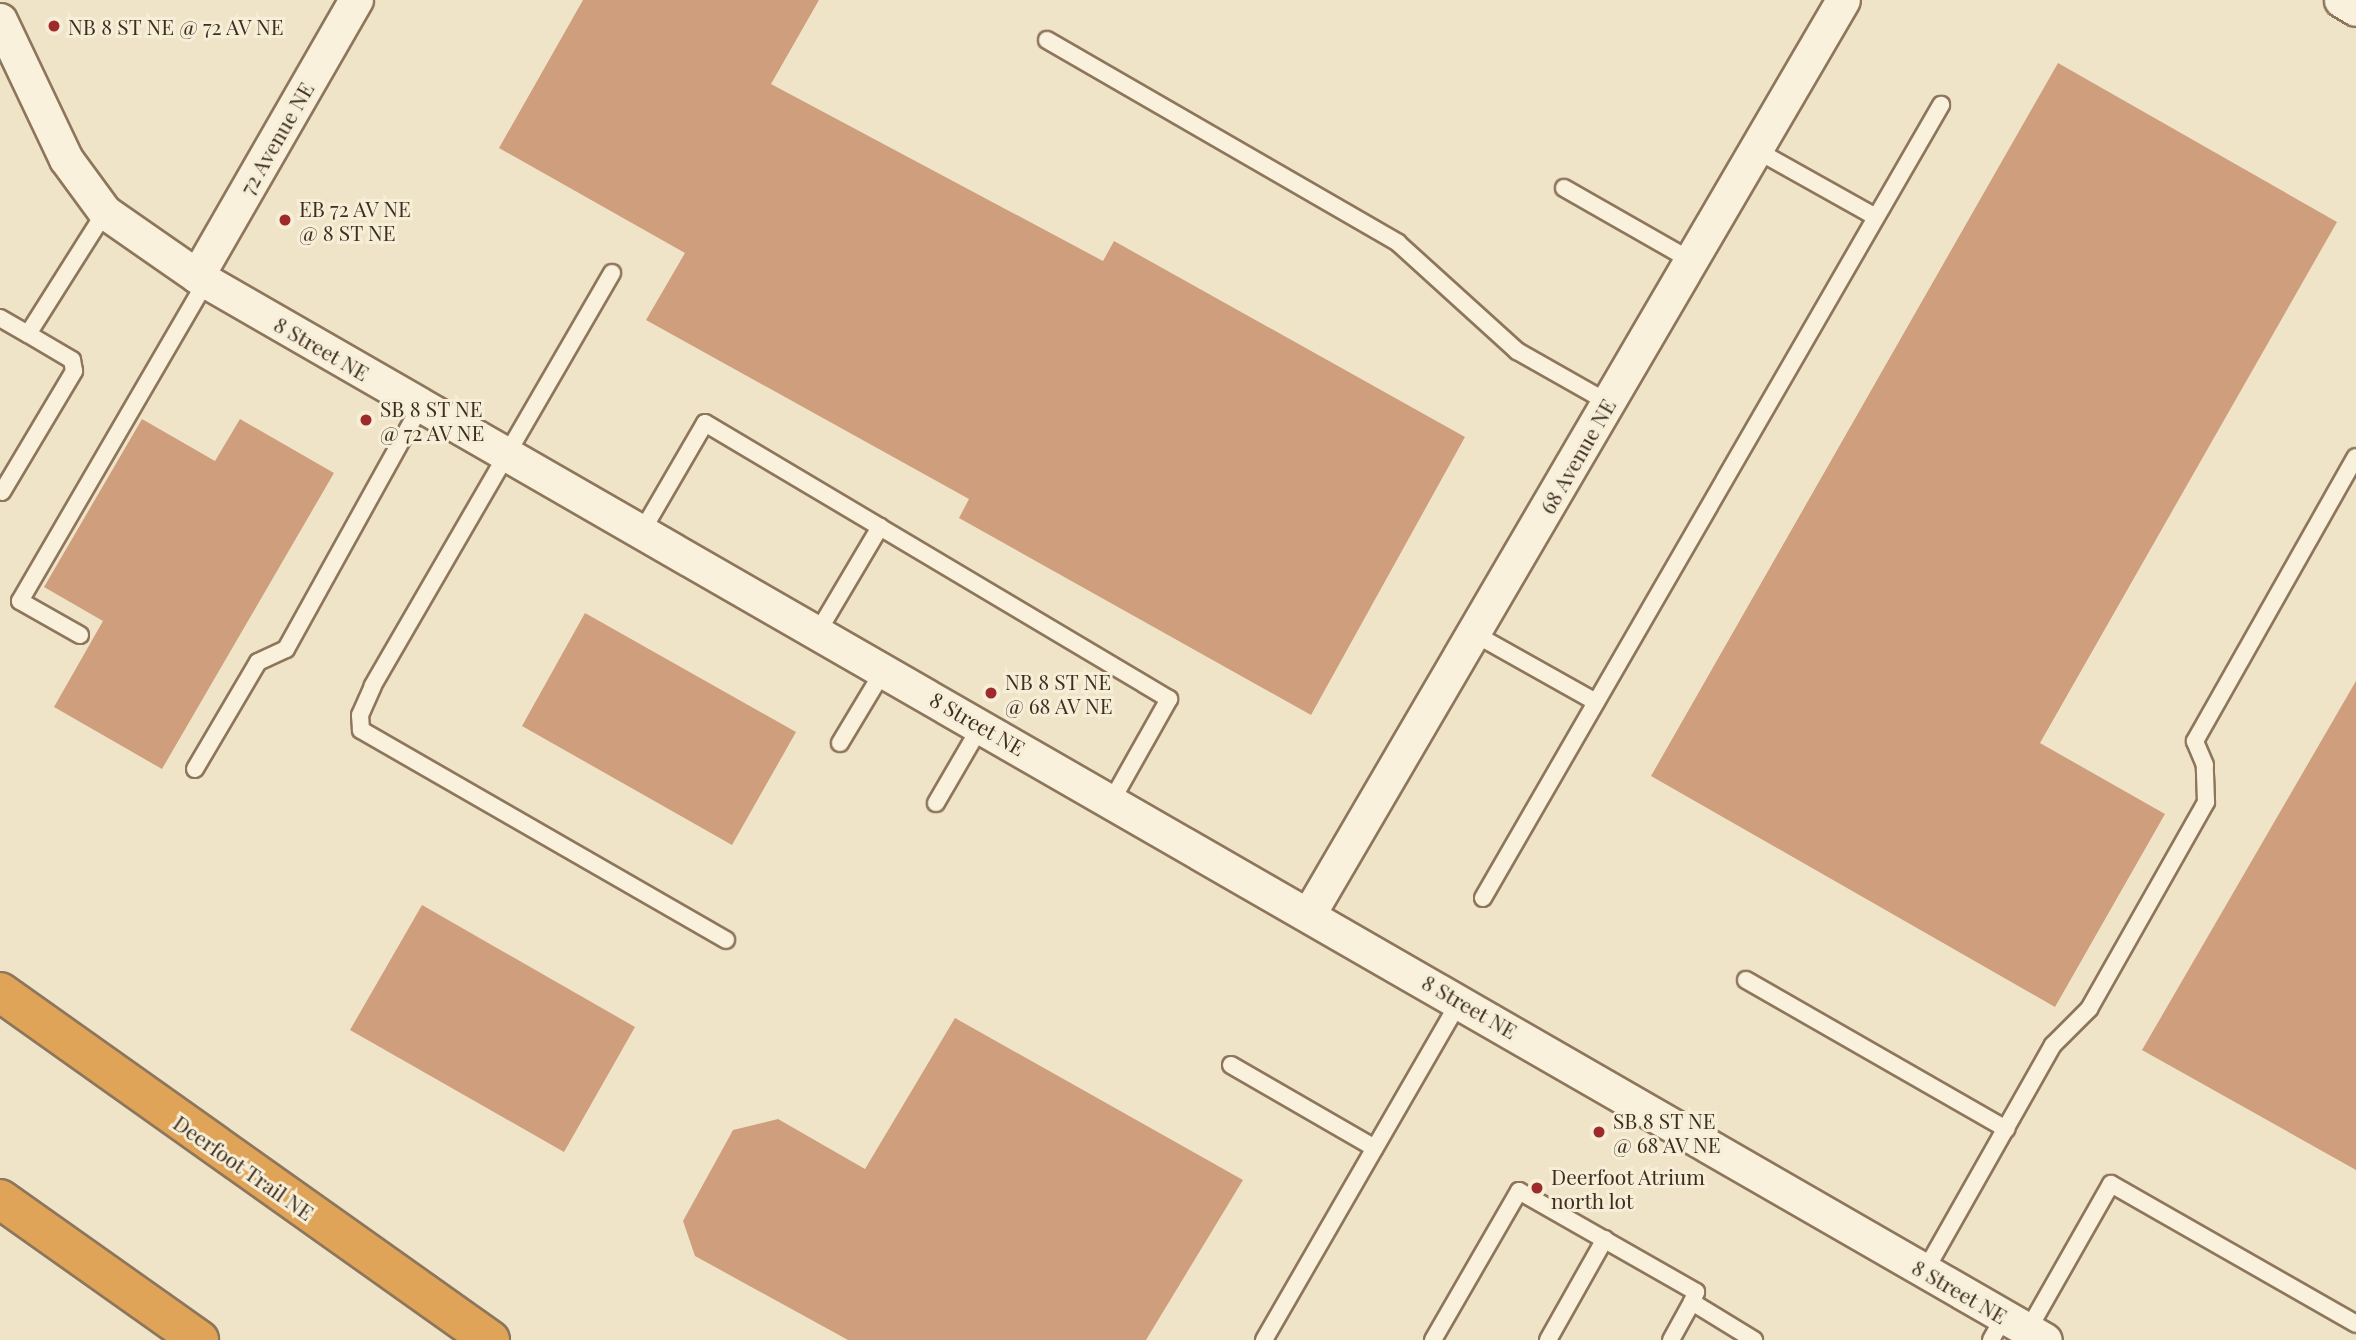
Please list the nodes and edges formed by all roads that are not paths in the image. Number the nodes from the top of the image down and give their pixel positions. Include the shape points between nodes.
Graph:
1 (356, 0) edge
2 (1843, 0) edge
3 (2341, 0) edge
4 (2356, 9) edge
5 (0, 20) edge
6 (1046, 40) dead end
7 (1941, 106) dead end
8 (1756, 150) junction
9 (1564, 188) dead end
10 (105, 212) junction
11 (1876, 217) junction
12 (1692, 261) junction
13 (612, 274) dead end
14 (202, 279) junction
15 (0, 318) edge
16 (29, 334) junction
17 (1609, 402) junction
18 (421, 405) junction
19 (506, 455) junction
20 (2356, 457) edge
21 (2, 492) dead end
22 (880, 527) junction
23 (641, 533) junction
24 (819, 630) junction
25 (1474, 633) junction
26 (80, 635) dead end
27 (885, 668) junction
28 (1596, 702) junction
29 (982, 724) junction
30 (840, 743) dead end
31 (195, 769) dead end
32 (1112, 800) junction
33 (936, 803) dead end
34 (1483, 898) dead end
35 (1310, 912) junction
36 (726, 940) dead end
37 (1746, 980) dead end
38 (0, 992) edge
39 (1460, 1000) junction
40 (1231, 1065) dead end
41 (2006, 1129) junction
42 (1375, 1148) junction
43 (0, 1199) edge
44 (1605, 1239) junction
45 (1925, 1271) junction
46 (1692, 1302) junction
47 (2356, 1324) edge
48 (2017, 1332) edge
49 (199, 1340) edge
50 (490, 1340) edge
51 (1264, 1340) edge
52 (1433, 1340) edge
53 (1548, 1340) edge
54 (1671, 1340) edge
55 (1753, 1340) edge

1 - 14 street, 72 Avenue NE
2 - 8 street, 68 Avenue NE
3 - 4 street
5 - 10 street, 8 Street NE via 66,159
6 - 17 lane via 1398,243 1517,351
7 - 11 lane
8 - 11 lane
8 - 12 street, 68 Avenue NE
9 - 12 lane
10 - 14 street, 8 Street NE
10 - 16 lane
11 - 28 lane
12 - 17 street, 68 Avenue NE
13 - 19 lane
14 - 18 street, 8 Street NE
14 - 26 lane via 20,601
15 - 16 lane
16 - 21 lane via 72,359 74,371
17 - 25 street, 68 Avenue NE
18 - 19 street, 8 Street NE
18 - 31 lane via 286,649 258,662
19 - 23 street, 8 Street NE
19 - 36 lane via 373,686 360,715 361,730
20 - 41 lane via 2195,741 2205,765 2206,802 2089,1009 2053,1045
22 - 23 lane via 705,424
22 - 24 lane
22 - 32 lane via 1169,699
23 - 24 street, 8 Street NE
24 - 27 street, 8 Street NE
25 - 28 lane
25 - 35 street, 68 Avenue NE
27 - 29 street, 8 Street NE
27 - 30 lane
28 - 34 lane
29 - 32 street, 8 Street NE
29 - 33 lane
32 - 35 street, 8 Street NE
35 - 39 street, 8 Street NE
37 - 41 lane
38 - 50 highway, Deerfoot Trail NE
39 - 42 lane
39 - 45 street, 8 Street NE
40 - 42 lane
41 - 45 lane
42 - 51 lane
43 - 49 highway
44 - 46 lane via 1696,1292
44 - 52 lane via 1519,1191
44 - 53 lane
45 - 48 street, 8 Street NE
46 - 54 lane
46 - 55 lane
47 - 48 lane via 2112,1184

